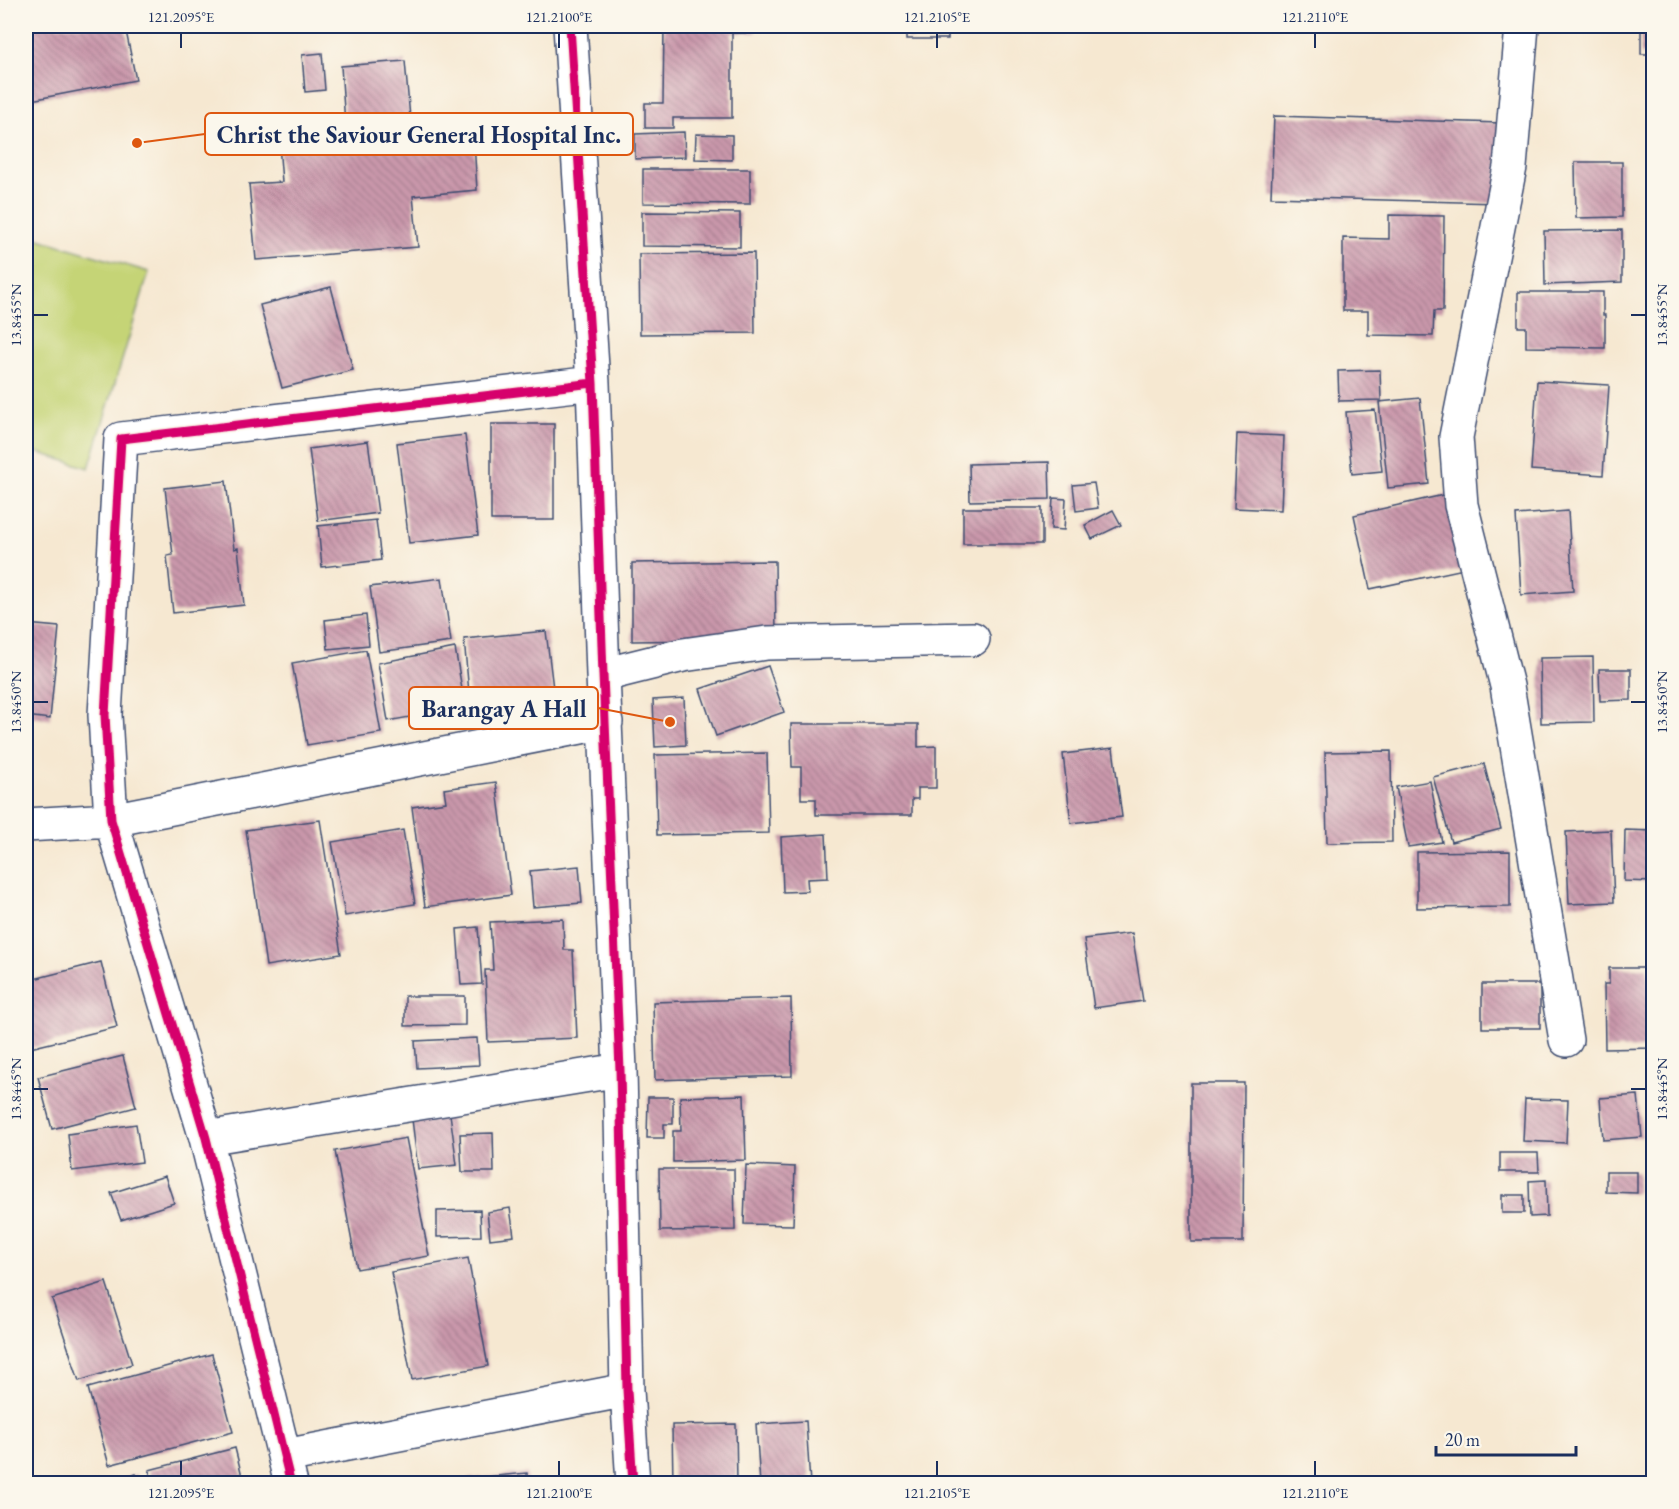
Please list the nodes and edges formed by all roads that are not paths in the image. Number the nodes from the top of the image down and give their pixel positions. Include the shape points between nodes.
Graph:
1 (570, 26) edge
2 (1522, 26) edge
3 (593, 383) junction
4 (973, 639) dead end
5 (603, 675) junction
6 (606, 722) junction
7 (111, 819) junction
8 (26, 825) edge
9 (1566, 1040) dead end
10 (620, 1070) junction
11 (206, 1138) junction
12 (627, 1390) junction
13 (288, 1470) edge
14 (633, 1484) edge

1 - 3 street
2 - 9 street via 1510,167 1456,437 1461,505 1507,686
3 - 5 street
3 - 7 street via 121,439 105,715
4 - 5 street via 767,643 683,655
5 - 6 street
6 - 7 street
6 - 10 street
7 - 8 street
7 - 11 street
10 - 11 street
10 - 12 street
11 - 13 street
12 - 13 street
12 - 14 street

